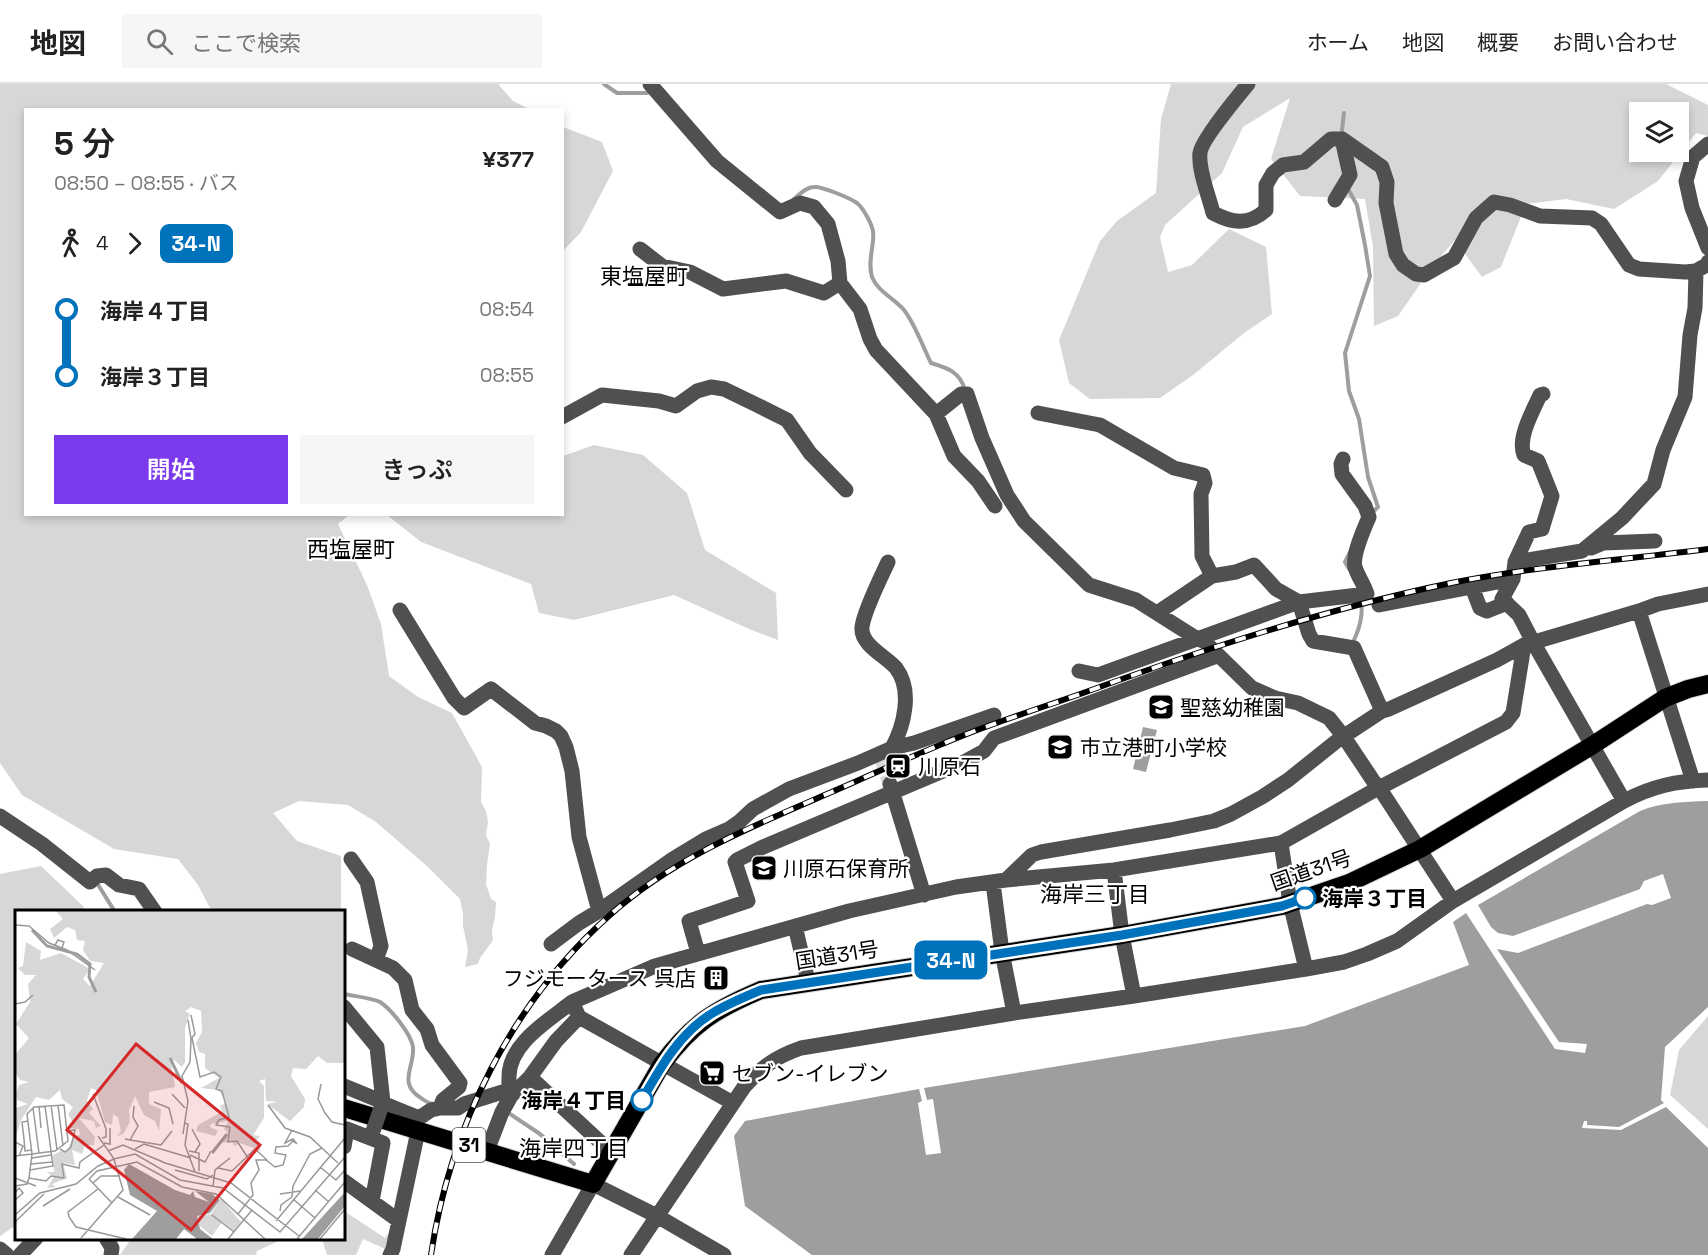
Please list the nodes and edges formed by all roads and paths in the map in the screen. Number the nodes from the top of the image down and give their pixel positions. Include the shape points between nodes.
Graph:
1 (650, 84) edge
2 (1248, 84) edge
3 (1342, 138) junction
4 (1708, 144) edge
5 (1335, 200) dead end
6 (1708, 248) edge
7 (640, 249) dead end
8 (1702, 266) edge
9 (840, 283) junction
10 (1543, 393) dead end
11 (1038, 413) dead end
12 (936, 414) junction
13 (564, 416) edge
14 (1343, 459) dead end
15 (846, 490) dead end
16 (995, 506) dead end
17 (1654, 541) dead end
18 (1582, 551) junction
19 (888, 562) dead end
20 (1515, 562) junction
21 (1212, 576) junction
22 (1513, 579) junction
23 (1472, 587) junction
24 (1708, 594) edge
25 (1299, 602) junction
26 (1507, 603) junction
27 (1379, 605) dead end
28 (400, 610) dead end
29 (1639, 612) junction
30 (1157, 613) junction
31 (1196, 638) junction
32 (1528, 644) junction
33 (1217, 656) junction
34 (1079, 671) dead end
35 (1708, 684) edge
36 (1665, 698) junction
37 (1382, 711) junction
38 (994, 715) dead end
39 (1344, 737) junction
40 (1593, 745) junction
41 (892, 748) junction
42 (1700, 780) edge
43 (891, 788) junction
44 (1378, 789) junction
45 (1624, 801) junction
46 (0, 816) edge
47 (1281, 843) junction
48 (1420, 849) junction
49 (351, 859) dead end
50 (1114, 870) junction
51 (999, 881) junction
52 (924, 895) junction
53 (1453, 902) junction
54 (1290, 903) junction
55 (154, 910) edge
56 (599, 911) junction
57 (795, 926) junction
58 (1122, 935) junction
59 (550, 944) dead end
60 (352, 949) dead end
61 (1002, 952) junction
62 (698, 953) junction
63 (376, 960) junction
64 (1306, 969) junction
65 (808, 981) junction
66 (1134, 996) junction
67 (572, 1002) junction
68 (345, 1008) edge
69 (1014, 1013) junction
70 (579, 1017) junction
71 (662, 1064) junction
72 (530, 1077) junction
73 (345, 1086) edge
74 (507, 1101) junction
75 (733, 1103) junction
76 (382, 1104) junction
77 (441, 1105) junction
78 (345, 1108) edge
79 (346, 1128) edge
80 (418, 1131) junction
81 (371, 1137) junction
82 (487, 1151) junction
83 (612, 1153) junction
84 (345, 1182) edge
85 (593, 1184) junction
86 (372, 1201) junction
87 (657, 1216) junction
88 (399, 1221) junction
89 (35, 1240) edge
90 (107, 1240) edge
91 (0, 1249) edge
92 (7, 1255) edge
93 (20, 1255) edge
94 (111, 1255) edge
95 (390, 1255) edge
96 (552, 1255) edge
97 (630, 1255) edge
98 (724, 1255) edge

1 - 9 street via 717,161 780,212 800,203 814,207 828,224
2 - 3 street via 1200,151 1213,213 1243,222 1257,218 1266,210 1266,185 1274,173 1283,165 1304,162 1331,139
3 - 5 street via 1350,176
3 - 8 street via 1382,167 1396,254 1403,266 1416,274 1424,275 1454,258 1476,218 1494,202 1540,216 1592,218 1601,224 1629,265 1639,269 1685,272
4 - 6 street via 1693,157 1686,181
7 - 9 street via 662,266 690,272 723,289 786,281 824,293
8 - 18 street via 1690,335 1685,397 1654,484 1622,518
9 - 12 street via 860,309 876,350
10 - 20 street via 1527,423 1521,447 1524,455 1538,461 1552,496 1542,529 1529,532
11 - 21 street via 1100,425 1174,468 1203,475 1202,556
12 - 16 street via 954,456
12 - 30 street via 961,394 967,394 1007,495 1024,521 1089,585 1136,600
13 - 15 street via 602,395 676,406 697,391 724,389 787,420 810,453
14 - 25 street via 1342,474 1369,517 1355,566 1366,594
17 - 18 street via 1603,543
18 - 20 street
19 - 41 street via 862,628 865,640 897,669 904,686 906,708
20 - 22 street
21 - 25 street via 1254,565 1276,589
21 - 30 street
22 - 23 street
22 - 26 street via 1502,599
23 - 26 street via 1480,608 1487,610
23 - 27 street
24 - 29 street
25 - 31 street
25 - 37 street via 1313,641 1354,648
26 - 32 street via 1519,615
28 - 56 street via 464,708 491,689 535,723 561,736 572,771 579,837
29 - 32 street
29 - 36 street
30 - 31 street
31 - 33 street
31 - 34 street via 1098,675
32 - 37 street
32 - 40 street
32 - 44 street via 1511,718
33 - 39 street via 1252,688 1320,712
33 - 43 street via 994,738 984,751 933,776
35 - 36 highway, 国道31号
36 - 40 highway, 国道31号
36 - 42 street
37 - 39 street
38 - 41 street
39 - 44 street
39 - 51 street via 1288,780 1231,814 1170,830 1041,852
40 - 45 street
40 - 48 highway, 国道31号
41 - 56 street via 789,789 753,809 739,822 673,859
42 - 45 street via 1645,790
43 - 52 street
43 - 62 street via 737,860 748,901 689,921
44 - 47 street
44 - 48 street
45 - 53 street
46 - 55 street via 94,879 106,875 119,885 138,889
47 - 50 street
47 - 54 street
48 - 53 street
48 - 54 highway, 国道31号 via 1348,883
49 - 63 street via 367,882 381,946
50 - 51 street
50 - 58 street
51 - 52 street
51 - 61 street
52 - 57 street
53 - 64 street via 1383,948 1344,962
54 - 58 highway, 国道31号
54 - 64 street
56 - 59 street
57 - 62 street
57 - 65 street
58 - 61 highway, 国道31号
58 - 66 street
60 - 63 street
61 - 65 highway, 国道31号
61 - 69 street
62 - 67 street via 656,966
63 - 77 street via 393,968 405,980 412,1011 460,1083
64 - 66 street
65 - 71 highway, 国道31号 via 761,990 710,1014
66 - 69 street
67 - 70 street
67 - 74 street via 524,1041 508,1067
68 - 76 street via 377,1047
69 - 75 street via 801,1048 781,1055 758,1072
70 - 71 street
70 - 72 street
71 - 75 street
71 - 83 highway, 国道31号
72 - 74 street
72 - 83 street
73 - 76 street
74 - 77 street via 464,1104 458,1108
74 - 82 street
75 - 87 street
76 - 77 street via 419,1118
76 - 81 street, bridge
78 - 80 highway, 31
79 - 81 street
80 - 82 highway, 31
80 - 88 street
81 - 86 street via 384,1143
82 - 85 highway, 31
83 - 85 highway, 国道31号
84 - 86 street
85 - 87 street
85 - 96 street
86 - 88 street
87 - 97 street
87 - 98 street
88 - 95 street
89 - 93 street
90 - 94 street
91 - 92 street

